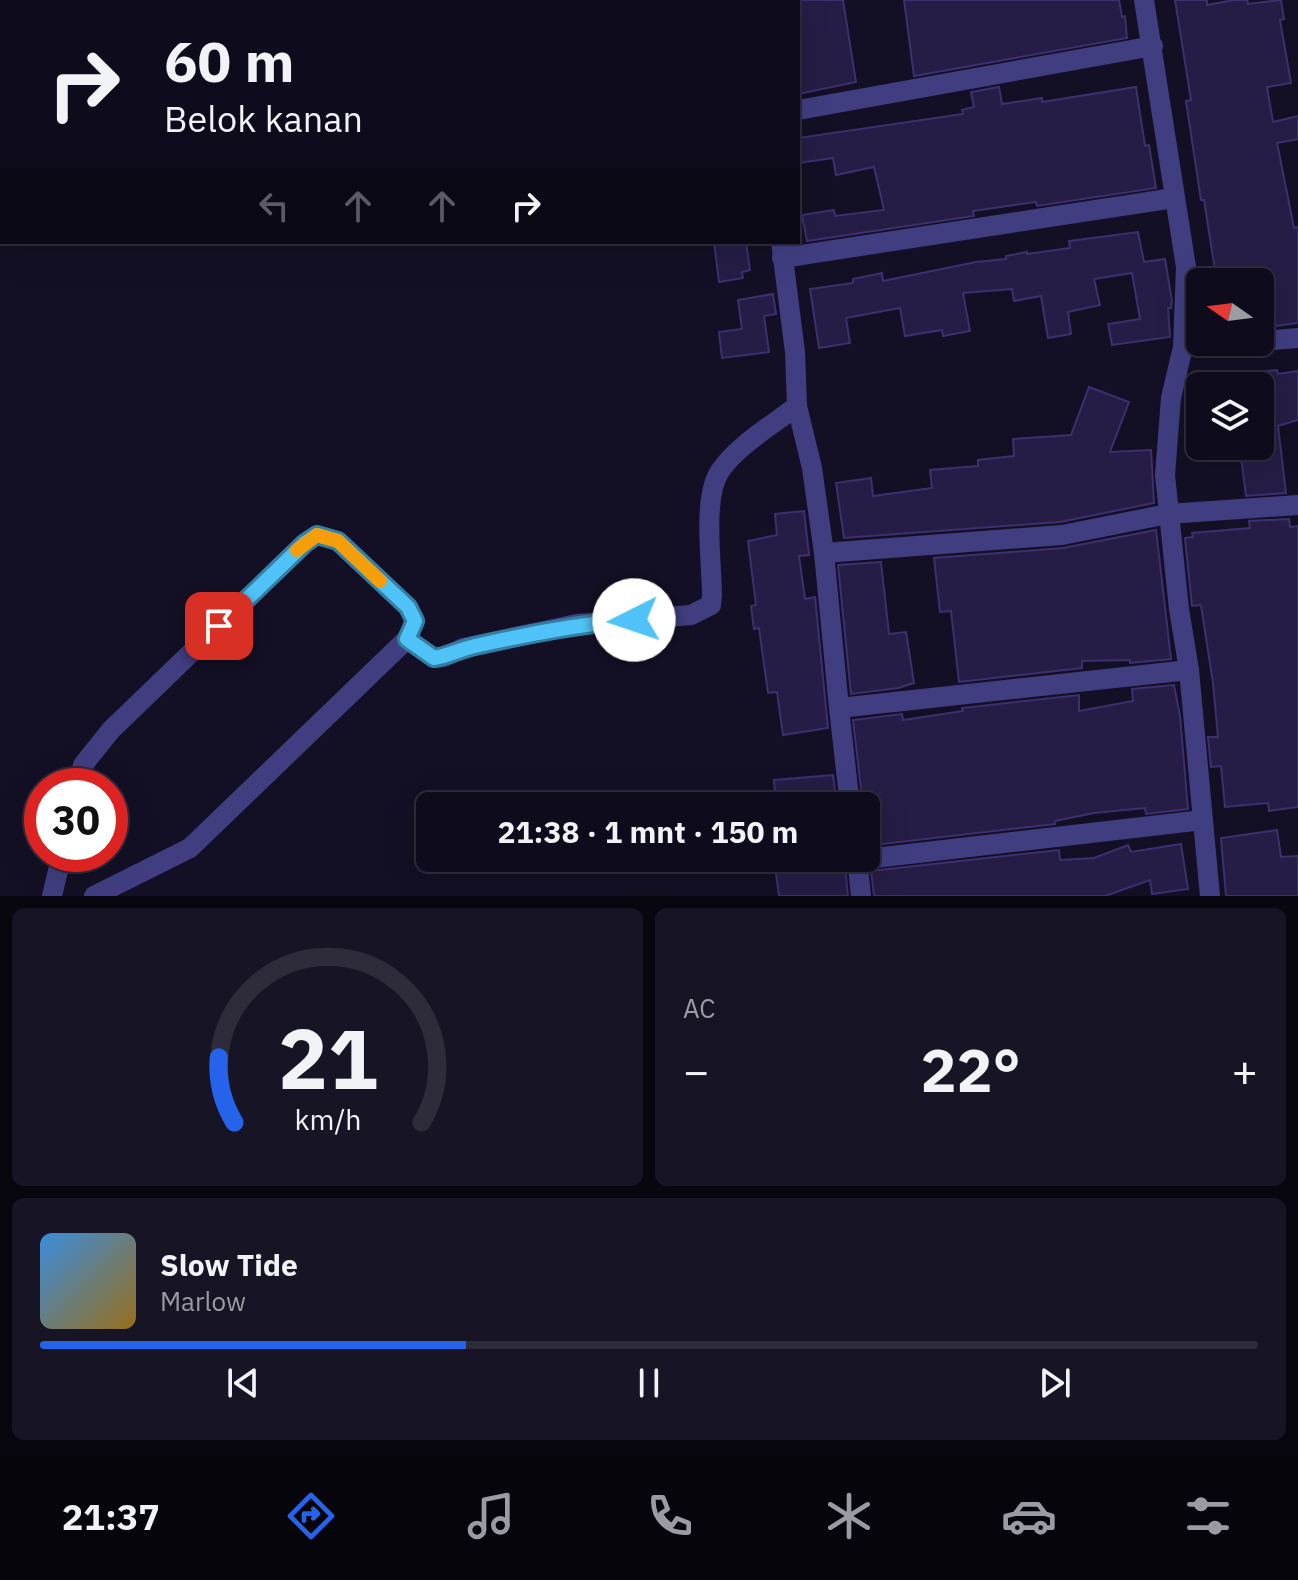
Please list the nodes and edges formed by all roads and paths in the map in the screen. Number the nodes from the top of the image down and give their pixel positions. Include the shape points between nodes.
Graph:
1 (1144, 0) edge
2 (1153, 46) junction
3 (800, 110) edge
4 (1174, 198) junction
5 (782, 250) edge
6 (1298, 338) edge
7 (1274, 340) edge
8 (1183, 347) junction
9 (1186, 347) edge
10 (797, 406) junction
11 (1298, 505) edge
12 (1168, 514) junction
13 (824, 553) junction
14 (407, 639) junction
15 (1189, 670) junction
16 (839, 708) junction
17 (82, 768) edge
18 (848, 792) edge
19 (1203, 820) junction
20 (880, 856) edge
21 (58, 872) edge
22 (858, 872) edge
23 (52, 896) edge
24 (94, 896) edge
25 (861, 896) edge
26 (1210, 896) edge

1 - 2 street
2 - 3 street
2 - 4 street
4 - 5 street
4 - 8 street via 1186,267
5 - 10 street
6 - 7 street
8 - 9 street
8 - 12 street via 1168,420
10 - 13 street
10 - 14 street via 718,474 710,501 711,605 700,612 577,624 434,658
11 - 12 street
12 - 13 street via 1062,535
12 - 15 street
13 - 16 street
14 - 17 street via 415,621 408,607 338,541 317,535 111,730
14 - 24 street via 190,848
15 - 16 street
15 - 19 street
16 - 18 street
19 - 20 street
19 - 26 street
21 - 23 street
22 - 25 street

